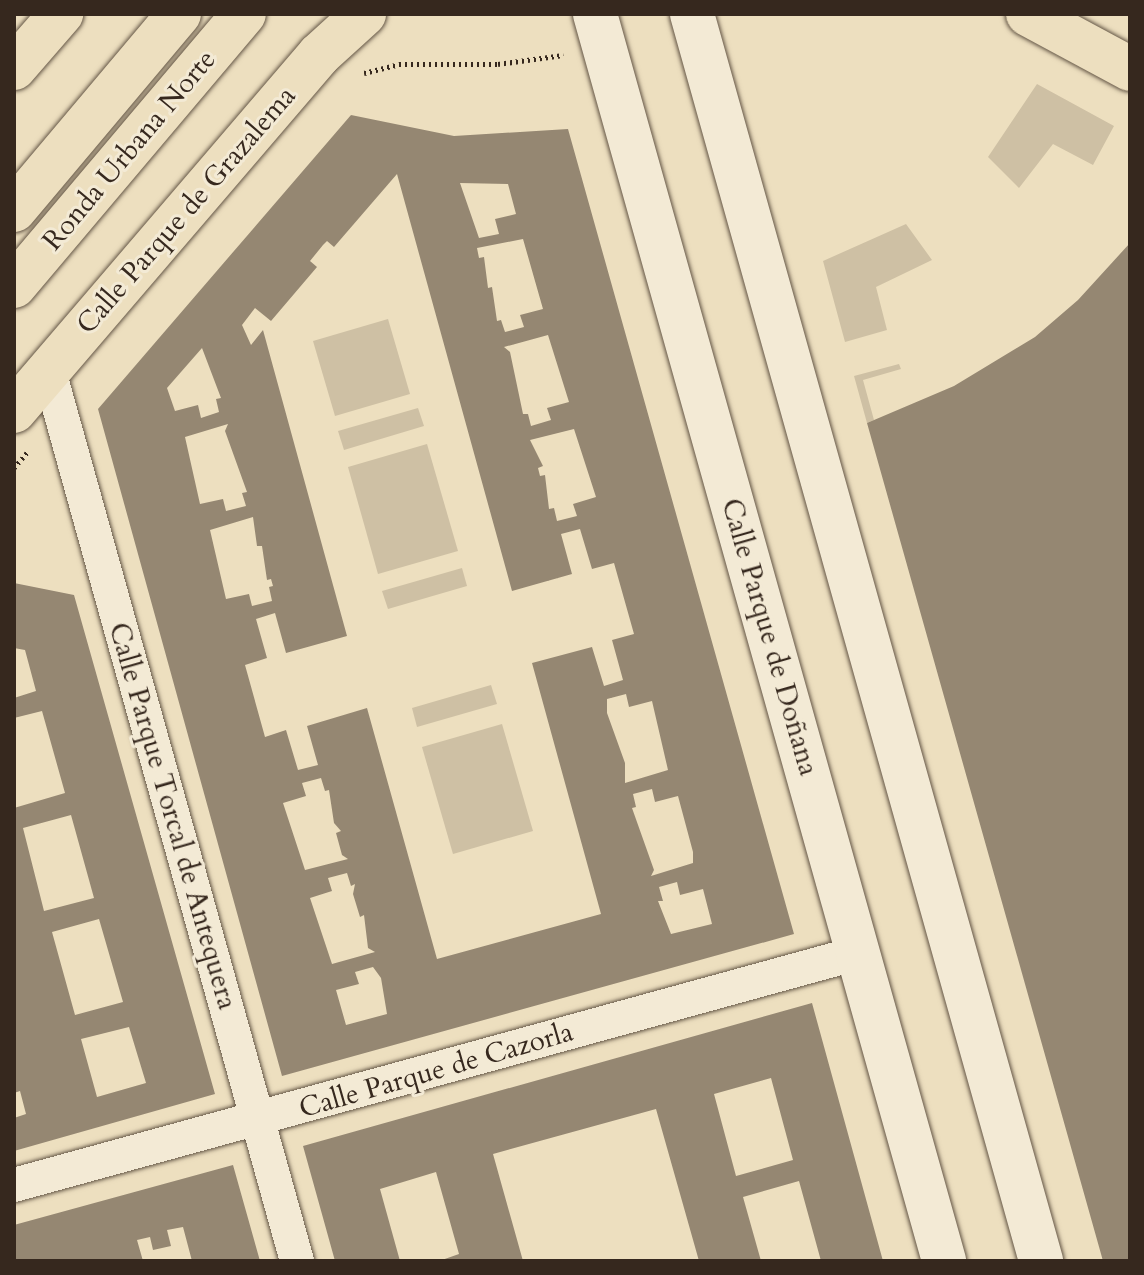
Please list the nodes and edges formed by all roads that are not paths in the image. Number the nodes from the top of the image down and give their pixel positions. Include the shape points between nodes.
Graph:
1 (61, 14) edge
2 (179, 14) edge
3 (244, 14) edge
4 (364, 14) edge
5 (692, 14) edge
6 (1028, 14) edge
7 (600, 31) edge
8 (14, 68) edge
9 (1130, 69) edge
10 (14, 210) edge
11 (14, 286) edge
12 (49, 371) junction
13 (14, 411) edge
14 (858, 953) junction
15 (258, 1120) junction
16 (14, 1185) edge
17 (297, 1261) edge
18 (944, 1261) edge
19 (1041, 1261) edge

1 - 8 main road
2 - 10 main road, Ronda Urbana Norte
3 - 11 main road, Ronda Urbana Norte
4 - 12 main road, Calle Parque de Grazalema via 319,55
5 - 19 street
6 - 9 main road
7 - 14 street, Calle Parque de Doñana
12 - 13 main road, Calle Parque de Grazalema
12 - 15 street, Calle Parque Torcal de Antequera
14 - 15 street, Calle Parque de Cazorla
14 - 18 street, Calle Parque de Doñana
15 - 16 street, Calle Parque de Cazorla
15 - 17 street, Calle Parque Torcal de Antequera

